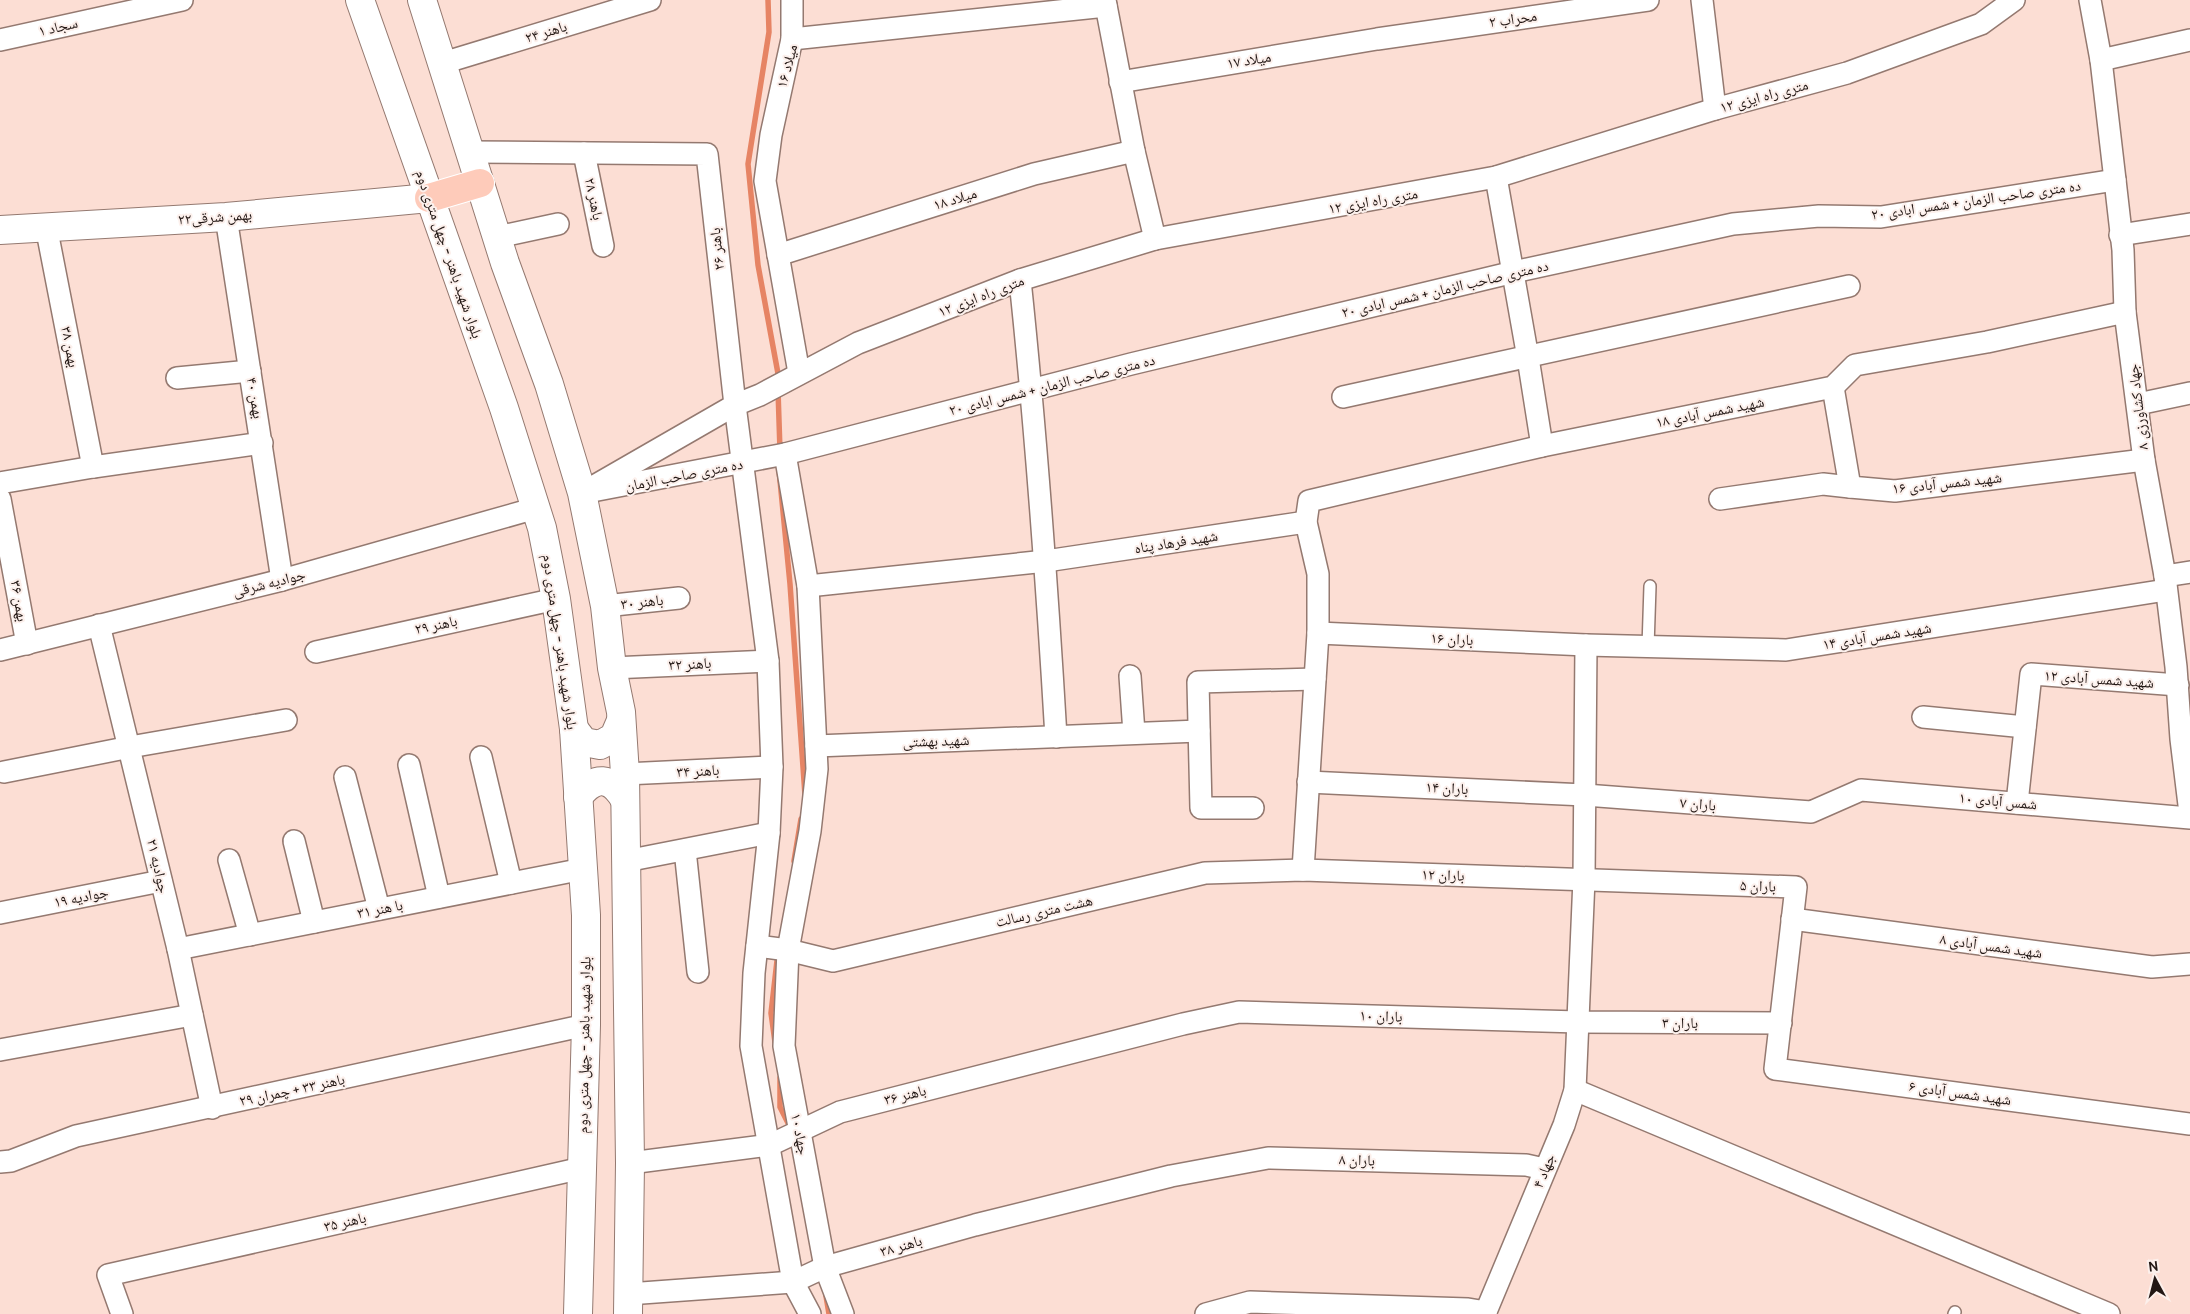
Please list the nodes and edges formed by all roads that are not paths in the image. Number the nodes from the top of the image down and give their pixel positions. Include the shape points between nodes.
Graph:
1 (182, 0) edge
2 (360, 0) edge
3 (422, 0) edge
4 (650, 0) edge
5 (792, 0) edge
6 (1648, 0) edge
7 (1702, 0) edge
8 (2014, 0) edge
9 (2090, 0) edge
10 (1106, 3) edge
11 (792, 39) junction
12 (1377, 39) joint
13 (0, 40) edge
14 (2190, 40) edge
15 (2101, 60) junction
16 (443, 63) junction
17 (1120, 82) junction
18 (1715, 109) junction
19 (1134, 151) junction
20 (470, 152) junction
21 (584, 153) junction
22 (1496, 177) junction
23 (2115, 180) junction
24 (480, 183) junction
25 (429, 198) junction
26 (226, 217) junction
27 (558, 224) dead end
28 (2190, 224) edge
29 (46, 226) junction
30 (0, 230) edge
31 (2120, 235) junction
32 (497, 237) junction
33 (1155, 240) junction
34 (603, 246) dead end
35 (778, 255) junction
36 (1514, 272) junction
37 (1020, 280) junction
38 (1849, 286) dead end
39 (2125, 312) junction
40 (1528, 358) junction
41 (250, 371) junction
42 (795, 376) junction
43 (177, 378) dead end
44 (1833, 387) junction
45 (1032, 389) junction
46 (2190, 393) edge
47 (1343, 397) dead end
48 (2138, 404) junction
49 (734, 405) junction
50 (262, 443) junction
51 (1542, 446) junction
52 (785, 454) junction
53 (2144, 460) junction
54 (741, 464) junction
55 (93, 467) junction
56 (0, 484) edge
57 (1850, 487) junction
58 (582, 494) junction
59 (0, 499) edge
60 (1720, 499) dead end
61 (536, 508) junction
62 (1306, 522) junction
63 (1046, 561) junction
64 (2190, 572) edge
65 (282, 580) junction
66 (2166, 583) junction
67 (808, 586) junction
68 (1650, 586) dead end
69 (679, 598) dead end
70 (556, 599) junction
71 (606, 606) junction
72 (99, 624) junction
73 (1318, 633) junction
74 (27, 644) junction
75 (1586, 645) junction
76 (1648, 647) junction
77 (0, 650) edge
78 (316, 652) dead end
79 (768, 661) junction
80 (612, 668) junction
81 (1130, 676) dead end
82 (1315, 679) junction
83 (2178, 684) junction
84 (1923, 717) dead end
85 (286, 720) dead end
86 (620, 723) junction
87 (2025, 727) junction
88 (574, 729) junction
89 (1199, 731) junction
90 (1134, 733) junction
91 (1056, 737) junction
92 (2185, 738) edge
93 (816, 746) junction
94 (130, 747) junction
95 (481, 756) dead end
96 (409, 765) dead end
97 (772, 767) junction
98 (4, 772) dead end
99 (345, 777) dead end
100 (1308, 782) junction
101 (625, 787) junction
102 (1585, 795) junction
103 (578, 797) junction
104 (2017, 803) junction
105 (1253, 808) dead end
106 (2190, 809) edge
107 (1811, 812) joint
108 (2190, 813) edge
109 (2190, 818) edge
110 (769, 833) junction
111 (294, 842) dead end
112 (685, 850) junction
113 (229, 860) dead end
114 (626, 861) junction
115 (583, 869) junction
116 (1303, 870) junction
117 (1584, 880) junction
118 (161, 881) junction
119 (511, 883) junction
120 (439, 897) junction
121 (379, 909) junction
122 (0, 913) edge
123 (1792, 919) junction
124 (314, 922) junction
125 (250, 935) junction
126 (757, 946) junction
127 (178, 950) junction
128 (788, 950) junction
129 (2190, 964) edge
130 (698, 972) dead end
131 (192, 1015) junction
132 (1579, 1022) junction
133 (1781, 1023) junction
134 (1183, 1024) joint
135 (586, 1025) junction
136 (0, 1050) edge
137 (1575, 1090) junction
138 (212, 1108) junction
139 (2190, 1124) edge
140 (799, 1130) junction
141 (770, 1145) junction
142 (0, 1162) edge
143 (630, 1163) junction
144 (582, 1168) junction
145 (1544, 1169) junction
146 (1171, 1176) joint
147 (825, 1268) junction
148 (793, 1282) junction
149 (628, 1304) edge
150 (1485, 1313) edge
151 (122, 1314) edge
152 (578, 1314) edge
153 (810, 1314) edge
154 (843, 1314) edge
155 (1206, 1314) edge
156 (2109, 1314) edge

1 - 13 street, سجاد ۱
2 - 25 street, بلوار شهید باهنر - چهل متری دوم
3 - 16 street
4 - 16 street, باهنر ۲۴
5 - 11 street
6 - 12 street, محراب ۲
7 - 18 street
8 - 18 street, ۱۲ متری راه ایزی via 1980,24 1847,73
9 - 15 street, جهاد کشاورزی ۸
10 - 11 street, میلاد ۱۶
10 - 17 street
11 - 35 street, میلاد ۱۶ via 771,135 765,181
12 - 17 street, میلاد ۱۷
14 - 15 street
15 - 23 street, جهاد کشاورزی ۸
16 - 20 street
17 - 19 street
18 - 22 street, ۱۲ متری راه ایزی
19 - 33 street
19 - 35 street, میلاد ۱۸ via 1034,174
20 - 21 street, باهنر ۲۶
20 - 24 street
21 - 34 street, باهنر ۲۸
21 - 49 street, باهنر ۲۶ via 707,154
22 - 33 street, ۱۲ متری راه ایزی
22 - 36 street
23 - 31 street, جهاد کشاورزی ۸
23 - 36 street, ده متری صاحب الزمان + شمس ابادی ۲۰ via 1881,217 1819,216 1733,224
24 - 25 main road
24 - 32 street
25 - 26 street, ۲۲بهمن شرقی
25 - 61 street, بلوار شهید باهنر - چهل متری دوم
26 - 29 street, ۲۲بهمن شرقی
26 - 41 street, بهمن ۴۰
27 - 32 street
28 - 31 street
29 - 30 street, ۲۲بهمن شرقی
29 - 55 street, بهمن ۳۸
31 - 39 street, جهاد کشاورزی ۸
32 - 58 street via 549,384
33 - 37 street, ۱۲ متری راه ایزی
35 - 42 street, میلاد ۱۶
36 - 40 street
36 - 45 street, ده متری صاحب الزمان + شمس ابادی ۲۰
37 - 42 street, ۱۲ متری راه ایزی via 858,343
37 - 45 street
38 - 40 street
39 - 44 street via 1988,342 1855,365
39 - 48 street, جهاد کشاورزی ۸
40 - 47 street
40 - 51 street
41 - 43 street
41 - 50 street, بهمن ۴۰
42 - 49 street, ۱۲ متری راه ایزی
44 - 51 street, شهید شمس آبادی ۱۸
44 - 57 street
45 - 52 street, ده متری صاحب الزمان + شمس ابادی ۲۰
45 - 63 street
46 - 48 street
48 - 53 street, جهاد کشاورزی ۸
49 - 54 street
49 - 58 street
50 - 55 street
50 - 65 street, بهمن ۴۰
51 - 62 street, شهید شمس آبادی ۱۸ via 1309,502
52 - 54 street, ده متری صاحب الزمان
52 - 67 street, جهاد ۱۰
53 - 57 street, شهید شمس آبادی ۱۶ via 1895,491
53 - 66 street, جهاد کشاورزی ۸
54 - 58 street, ده متری صاحب الزمان
54 - 79 street
55 - 56 street
57 - 60 street, شهید شمس آبادی ۱۶ via 1823,484
58 - 71 street
59 - 74 street, بهمن ۳۶
61 - 65 street, جوادیه شرقی
61 - 70 street, بلوار شهید باهنر - چهل متری دوم
62 - 63 street, شهید فرهاد پناه
62 - 73 street via 1318,574
63 - 67 street, شهید فرهاد پناه
63 - 91 street
64 - 66 street, شهید شمس آبادی ۱۴
65 - 72 street, جوادیه شرقی
66 - 76 street, شهید شمس آبادی ۱۴ via 1786,650
66 - 83 street, جهاد کشاورزی ۸
67 - 93 street, جهاد ۱۰
68 - 76 lane
69 - 71 street, باهنر ۳۰
70 - 78 street, باهنر ۲۹
70 - 88 street, بلوار شهید باهنر - چهل متری دوم
71 - 80 street
72 - 74 street, جوادیه شرقی
72 - 94 street, جوادیه ۲۱
73 - 75 street, باران ۱۶
73 - 82 street
74 - 77 street, جوادیه شرقی
75 - 76 street, شهید شمس آبادی ۱۴
75 - 102 street, جهاد ۴
79 - 80 street, باهنر ۳۲
79 - 97 street
80 - 86 street via 621,712
81 - 90 street
82 - 89 street via 1198,682
82 - 100 street
83 - 87 street, شهید شمس آبادی ۱۲ via 2031,674
83 - 92 street, جهاد کشاورزی ۸
84 - 87 street
85 - 94 street
86 - 88 street via 614,737 600,745 584,742
86 - 101 street
87 - 104 street, شهید شمس آبادی ۱۲
88 - 103 street, بلوار شهید باهنر - چهل متری دوم
89 - 90 street, شهید بهشتی
89 - 105 street via 1201,808
90 - 91 street, شهید بهشتی
91 - 93 street, شهید بهشتی
92 - 106 street, جهاد کشاورزی ۸
93 - 128 street, جهاد ۱۰ via 817,769 810,832
94 - 98 street
94 - 118 street, جوادیه ۲۱
95 - 119 street
96 - 120 street
97 - 101 street, باهنر ۳۴
97 - 110 street
99 - 121 street
100 - 102 street, باران ۱۴
100 - 116 street
101 - 103 street via 603,780 587,785
101 - 114 street
102 - 107 street, باران ۷
102 - 117 street, جهاد ۴
103 - 115 street, بلوار شهید باهنر - چهل متری دوم
104 - 107 street, شمس آبادی ۱۰ via 1861,790
104 - 109 street, شمس آبادی ۱۰
106 - 108 street, جهاد کشاورزی ۸
110 - 112 street
110 - 126 street
111 - 124 street
112 - 114 street
112 - 130 street
113 - 125 street
114 - 143 street
115 - 119 street, با هنر ۳۱
115 - 135 street, بلوار شهید باهنر - چهل متری دوم
116 - 117 street, باران ۱۲
116 - 128 street, هشت متری رسالت via 1204,873 833,961
117 - 123 street, باران ۵ via 1796,887
117 - 132 street, جهاد ۴
118 - 122 street, جوادیه ۱۹
118 - 127 street, جوادیه ۲۱
119 - 120 street, با هنر ۳۱
120 - 121 street, با هنر ۳۱
121 - 124 street, با هنر ۳۱
123 - 129 street, شهید شمس آبادی ۸ via 2152,967
123 - 133 street, باران ۵
124 - 125 street, با هنر ۳۱
125 - 127 street, با هنر ۳۱
126 - 128 street, هشت متری رسالت
126 - 141 street via 751,1046
127 - 131 street, جوادیه ۲۱
128 - 140 street, جهاد ۱۰ via 784,1046
131 - 136 street
131 - 138 street, جوادیه ۲۱
132 - 133 street, باران ۳
132 - 134 street, باران ۱۰ via 1238,1012
132 - 137 street, جهاد ۴
133 - 139 street, شهید شمس آبادی ۶ via 1776,1069
134 - 140 street, باهنر ۳۶ via 840,1112
135 - 138 street, باهنر ۳۳ + چمران ۲۹
135 - 144 street, بلوار شهید باهنر - چهل متری دوم
137 - 145 street, جهاد ۴ via 1564,1125
137 - 156 street
138 - 142 street, باهنر ۳۳ + چمران ۲۹ via 76,1136
140 - 141 street, باهنر ۳۶
140 - 147 street, جهاد ۱۰
141 - 143 street, باهنر ۳۶
141 - 148 street
143 - 149 street
144 - 151 street, باهنر ۳۵ via 108,1276
144 - 152 street, بلوار شهید باهنر - چهل متری دوم
145 - 146 street, باران ۸ via 1268,1158
145 - 150 street, جهاد ۴
146 - 147 street, باهنر ۳۸ via 976,1224
147 - 148 street, باهنر ۳۸
147 - 154 street, جهاد ۱۰
148 - 149 street, باهنر ۳۸
148 - 153 street
150 - 155 street via 1468,1309 1250,1302

